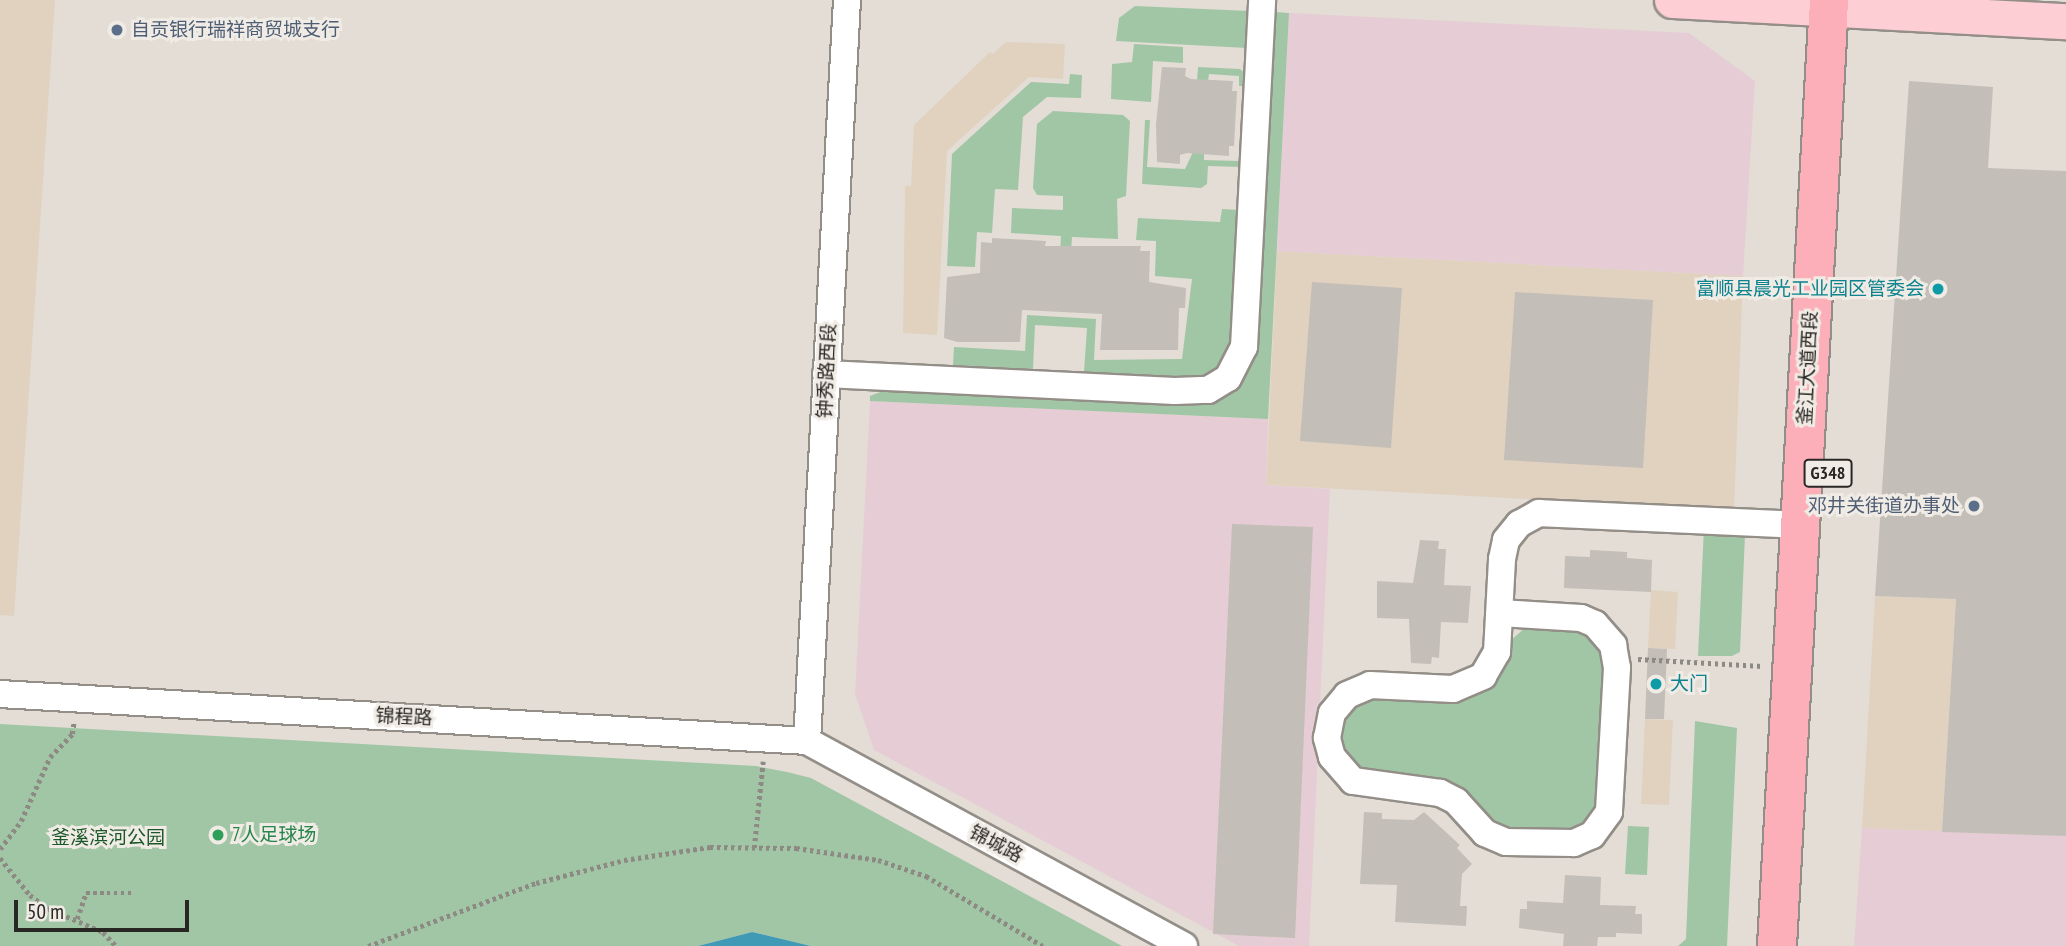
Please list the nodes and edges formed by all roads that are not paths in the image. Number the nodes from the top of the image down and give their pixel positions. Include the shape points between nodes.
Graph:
1 (848, 0) edge
2 (1262, 0) edge
3 (1672, 0) edge
4 (1841, 5) edge
5 (2066, 21) edge
6 (827, 374) junction
7 (1800, 525) junction
8 (1500, 613) junction
9 (0, 694) edge
10 (807, 741) junction
11 (1184, 946) edge
12 (1777, 946) edge
13 (1803, 946) edge

1 - 6 street, 钟秀路西段
2 - 6 street via 1244,347 1228,378 1208,390 1175,391
3 - 4 main road
4 - 5 main road
4 - 7 highway, 釜江大道西段 / G348
4 - 13 highway, 釜江大道西段 / G348
6 - 10 street, 钟秀路西段
7 - 8 street via 1539,513 1518,524 1506,540
7 - 12 highway, 釜江大道西段 / G348
8 - 8 street via 1494,661 1476,681 1453,689 1370,685 1342,700 1332,713 1327,738 1332,757 1344,775 1370,787 1440,793 1456,802 1485,833 1506,842 1566,845 1583,840 1599,828 1609,812 1616,658 1608,637 1588,620
9 - 10 street, 锦程路
10 - 11 street, 锦城路

